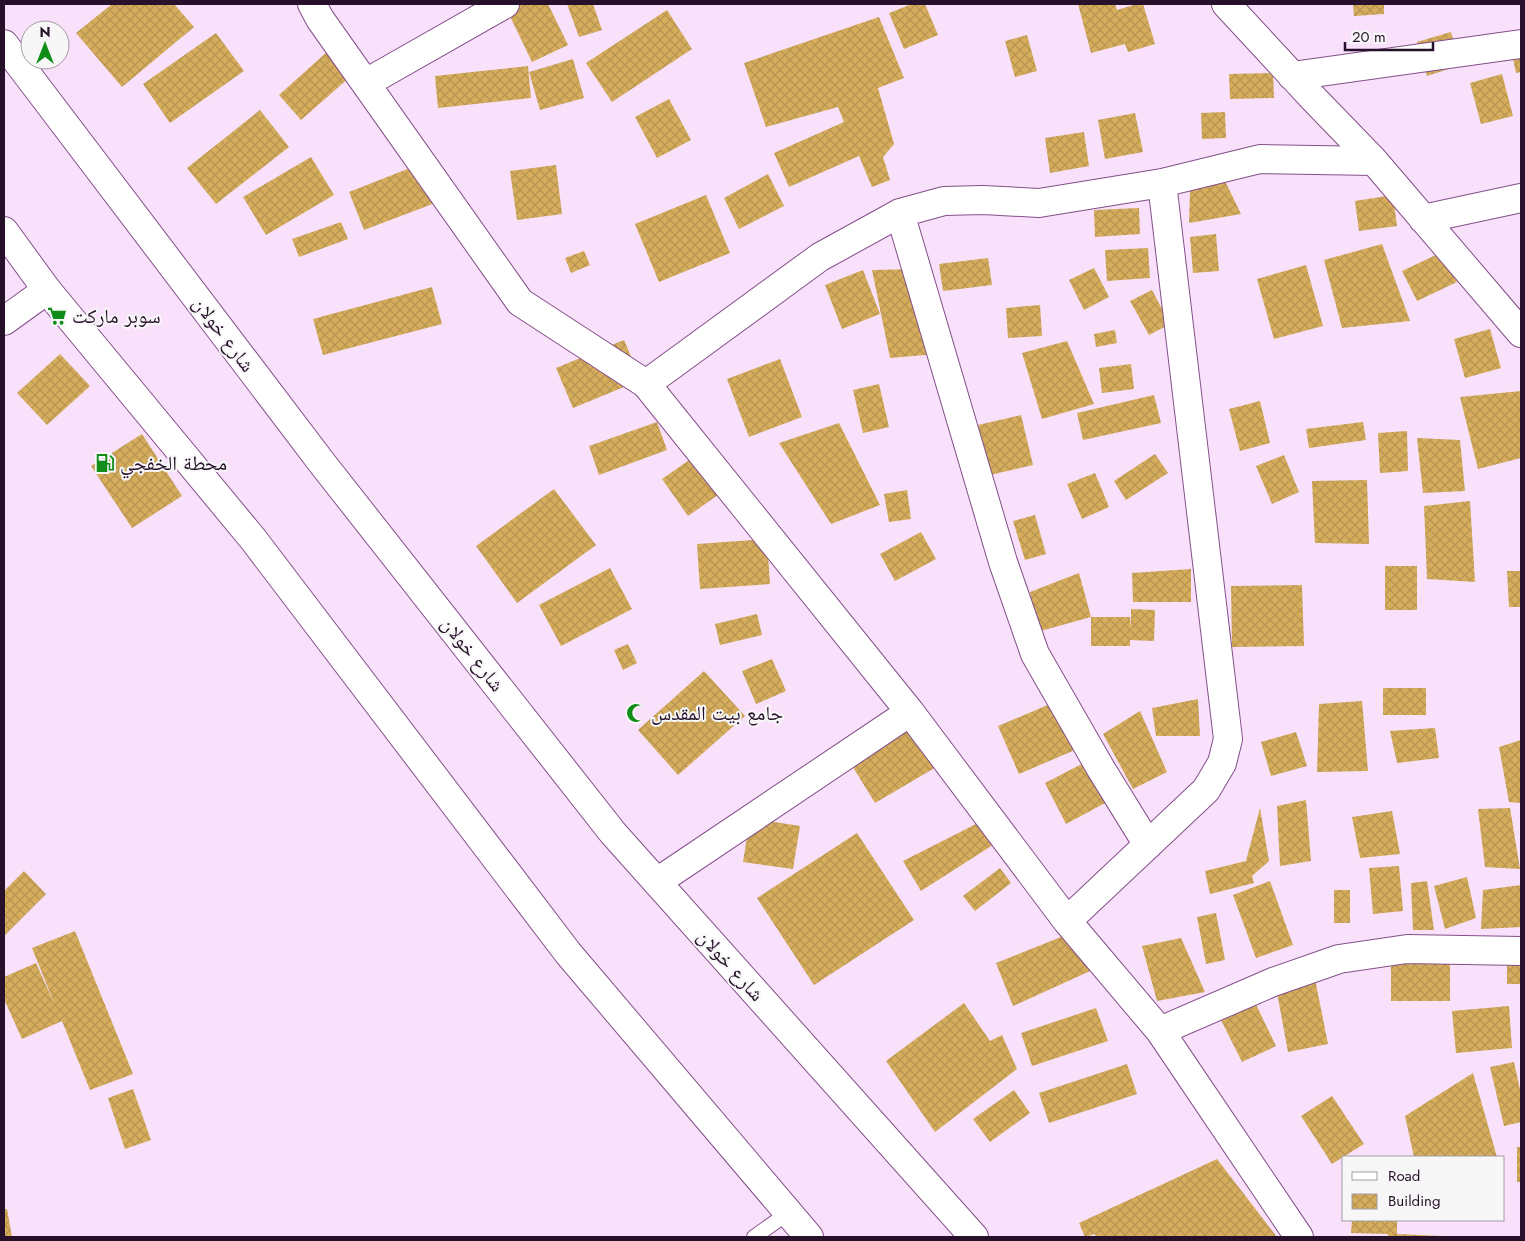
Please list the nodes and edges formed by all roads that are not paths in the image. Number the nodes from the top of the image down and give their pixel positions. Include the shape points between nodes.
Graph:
1 (312, 4) edge
2 (505, 4) edge
3 (1226, 4) edge
4 (4, 44) edge
5 (1521, 44) edge
6 (1292, 76) junction
7 (366, 83) junction
8 (1374, 161) junction
9 (1162, 183) junction
10 (1521, 198) edge
11 (900, 213) junction
12 (1423, 219) junction
13 (8, 246) edge
14 (47, 290) junction
15 (4, 321) edge
16 (1521, 333) edge
17 (646, 384) junction
18 (910, 712) junction
19 (1148, 845) junction
20 (657, 882) junction
21 (1067, 921) junction
22 (1521, 951) edge
23 (1160, 1031) junction
24 (788, 1213) junction
25 (754, 1237) edge
26 (809, 1237) edge
27 (974, 1237) edge
28 (1299, 1237) edge

1 - 7 street
2 - 7 street
3 - 6 street
4 - 20 street, شارع خولان via 322,463 613,833
5 - 6 street
6 - 8 street
7 - 17 street via 520,302
8 - 9 street via 1260,159
8 - 12 street
9 - 11 street via 1039,203 944,201
9 - 19 street via 1228,739 1222,763 1206,790
10 - 12 street
11 - 17 street via 820,258
11 - 19 street via 1003,562 1034,654
12 - 16 street
13 - 14 street
14 - 15 street
14 - 24 street via 253,539 568,953
17 - 18 street
18 - 20 street
18 - 21 street
19 - 21 street
20 - 27 street, شارع خولان
21 - 23 street
22 - 23 street via 1407,948 1340,959 1273,982
23 - 28 street
24 - 25 lane
24 - 26 street

